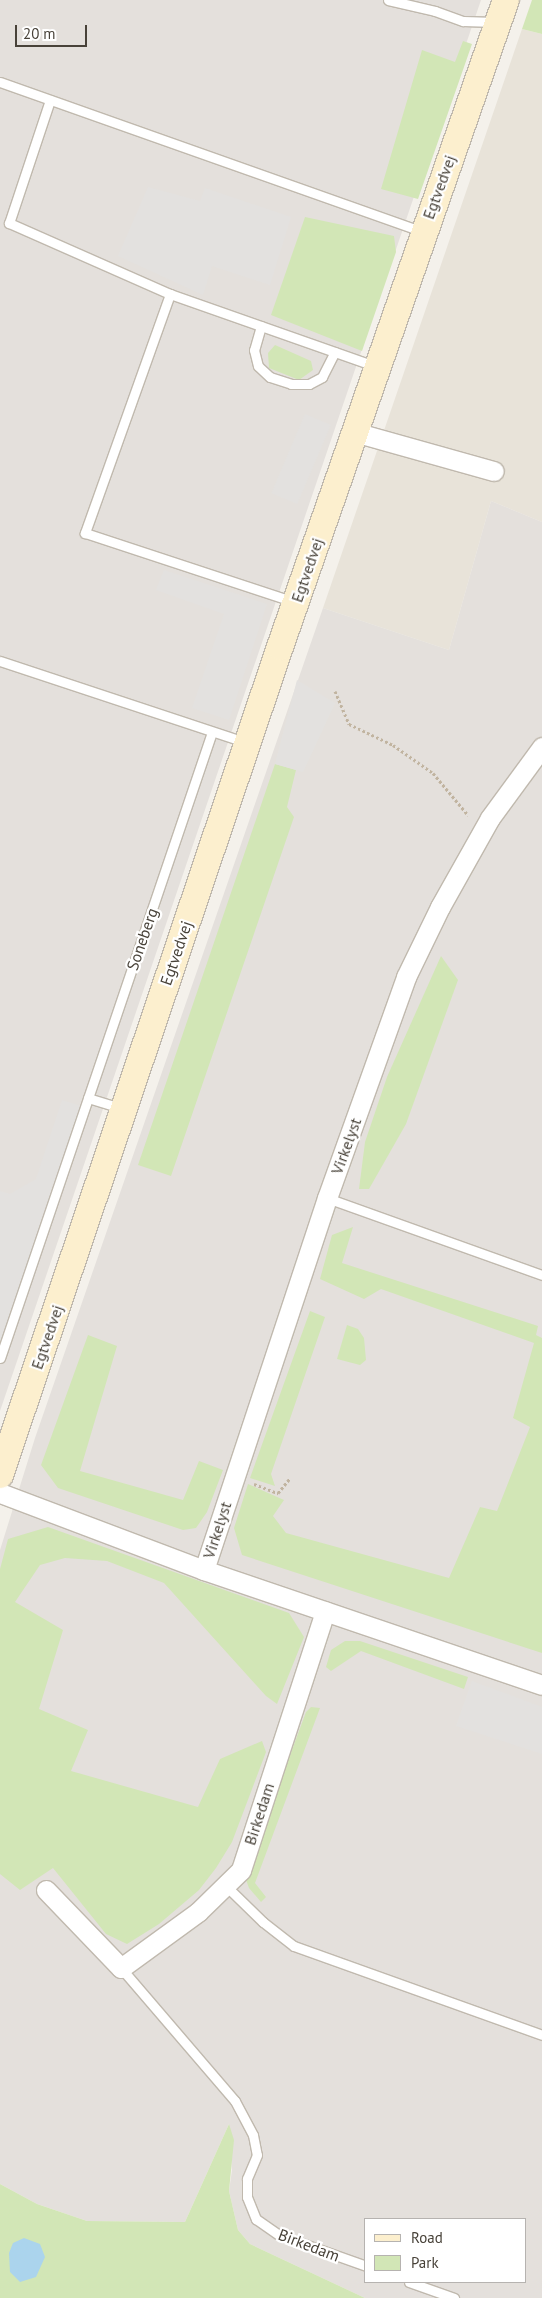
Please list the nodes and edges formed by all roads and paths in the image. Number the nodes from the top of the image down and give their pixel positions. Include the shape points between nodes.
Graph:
1 (388, 0) edge
2 (502, 11) edge
3 (0, 82) edge
4 (50, 100) junction
5 (423, 232) junction
6 (170, 294) junction
7 (261, 326) junction
8 (336, 352) junction
9 (377, 366) junction
10 (354, 432) junction
11 (494, 471) dead end
12 (296, 602) junction
13 (0, 661) edge
14 (335, 691) dead end
15 (212, 732) junction
16 (247, 743) junction
17 (542, 747) edge
18 (480, 835) junction
19 (88, 1098) junction
20 (124, 1108) junction
21 (327, 1198) junction
22 (542, 1275) edge
23 (0, 1358) edge
24 (0, 1475) edge
25 (235, 1476) junction
26 (290, 1478) dead end
27 (0, 1493) edge
28 (204, 1570) junction
29 (325, 1611) junction
30 (542, 1685) edge
31 (225, 1886) junction
32 (46, 1890) dead end
33 (122, 1968) junction
34 (542, 2035) edge
35 (364, 2265) edge
36 (412, 2283) edge
37 (454, 2298) edge

1 - 2 lane via 435,10 463,21
2 - 5 street, Egtvedvej
3 - 4 lane
4 - 5 lane
4 - 6 lane via 9,223
5 - 9 street, Egtvedvej
6 - 7 lane
6 - 12 lane via 85,533
7 - 8 lane
7 - 8 lane via 254,350 258,366 270,377 291,384 309,384 322,377
8 - 9 lane
9 - 10 street, Egtvedvej
10 - 11 street
10 - 12 street, Egtvedvej
12 - 16 street, Egtvedvej
13 - 15 lane
14 - 18 path via 349,724 393,745 433,773 459,802
15 - 16 lane
15 - 19 lane, Soneberg
16 - 20 street, Egtvedvej
17 - 18 street, Virkelyst
18 - 21 street, Virkelyst via 406,977
19 - 20 lane
19 - 23 lane, Soneberg
20 - 24 street, Egtvedvej
21 - 22 lane
21 - 25 street, Virkelyst
25 - 26 path via 278,1493
25 - 28 street, Virkelyst
27 - 28 street
28 - 29 street
29 - 30 street
29 - 31 street, Birkedam via 241,1870
31 - 33 street, Birkedam via 198,1912
31 - 34 lane via 294,1946
32 - 33 street, Birkedam
33 - 35 lane, Birkedam via 235,2101 249,2126 257,2155 247,2179 247,2197 256,2219 279,2235
36 - 37 lane

